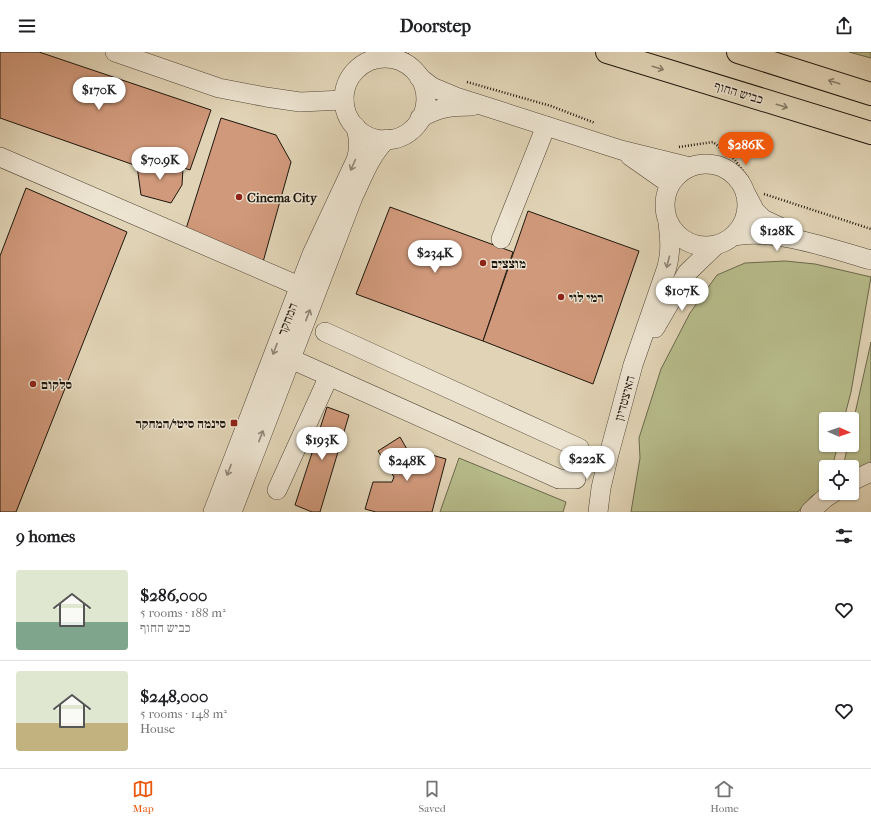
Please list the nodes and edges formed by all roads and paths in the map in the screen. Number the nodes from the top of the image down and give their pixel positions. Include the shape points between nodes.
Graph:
1 (115, 52) edge
2 (607, 52) edge
3 (738, 52) edge
4 (354, 60) edge
5 (419, 77) junction
6 (871, 94) edge
7 (344, 100) junction
8 (485, 106) junction
9 (420, 118) junction
10 (546, 126) junction
11 (356, 127) junction
12 (871, 133) edge
13 (387, 139) junction
14 (621, 150) junction
15 (0, 157) edge
16 (690, 167) junction
17 (670, 184) junction
18 (745, 192) junction
19 (668, 223) junction
20 (734, 236) junction
21 (501, 239) dead end
22 (715, 246) junction
23 (821, 246) junction
24 (871, 260) edge
25 (299, 286) junction
26 (324, 332) dead end
27 (291, 359) junction
28 (633, 365) junction
29 (329, 376) junction
30 (609, 454) junction
31 (871, 472) edge
32 (859, 478) edge
33 (278, 490) dead end
34 (825, 500) edge
35 (213, 512) edge
36 (232, 512) edge
37 (598, 512) edge
38 (610, 512) edge
39 (810, 512) edge

1 - 7 street via 233,91 300,102
2 -> 12 highway, כביש החוף
6 -> 3 highway
4 - 5 street via 367,62 378,58 390,58 412,68
4 - 7 street
5 - 8 street via 432,87
5 - 9 street via 424,88 425,100
7 - 11 street via 346,112
8 - 9 street via 454,106 439,109
8 - 10 street
9 - 13 street via 412,129 402,136
10 - 14 street
10 - 21 street
11 - 13 street via 370,137
11 -> 25 street, המחקר via 358,153
27 -> 13 street, המחקר via 353,197 372,157
14 - 16 street
14 - 17 street
15 - 25 street
16 - 17 street via 678,174
16 - 18 street via 716,165 738,180
17 - 19 street via 664,210
18 - 20 street via 746,215
18 - 23 street via 754,211 763,219
19 - 22 street via 676,235 687,243 701,247
19 -> 28 street via 671,243 667,267
20 - 22 street
20 - 23 street via 763,234
22 - 28 street via 687,273
23 - 24 street
25 -> 35 street, המחקר
26 - 29 street via 579,448 576,478 559,478
27 - 29 street
36 -> 27 street, המחקר
28 - 30 street, האיצטדיון
29 - 33 street
30 - 37 street
30 - 38 street
31 - 32 street
34 - 39 street

